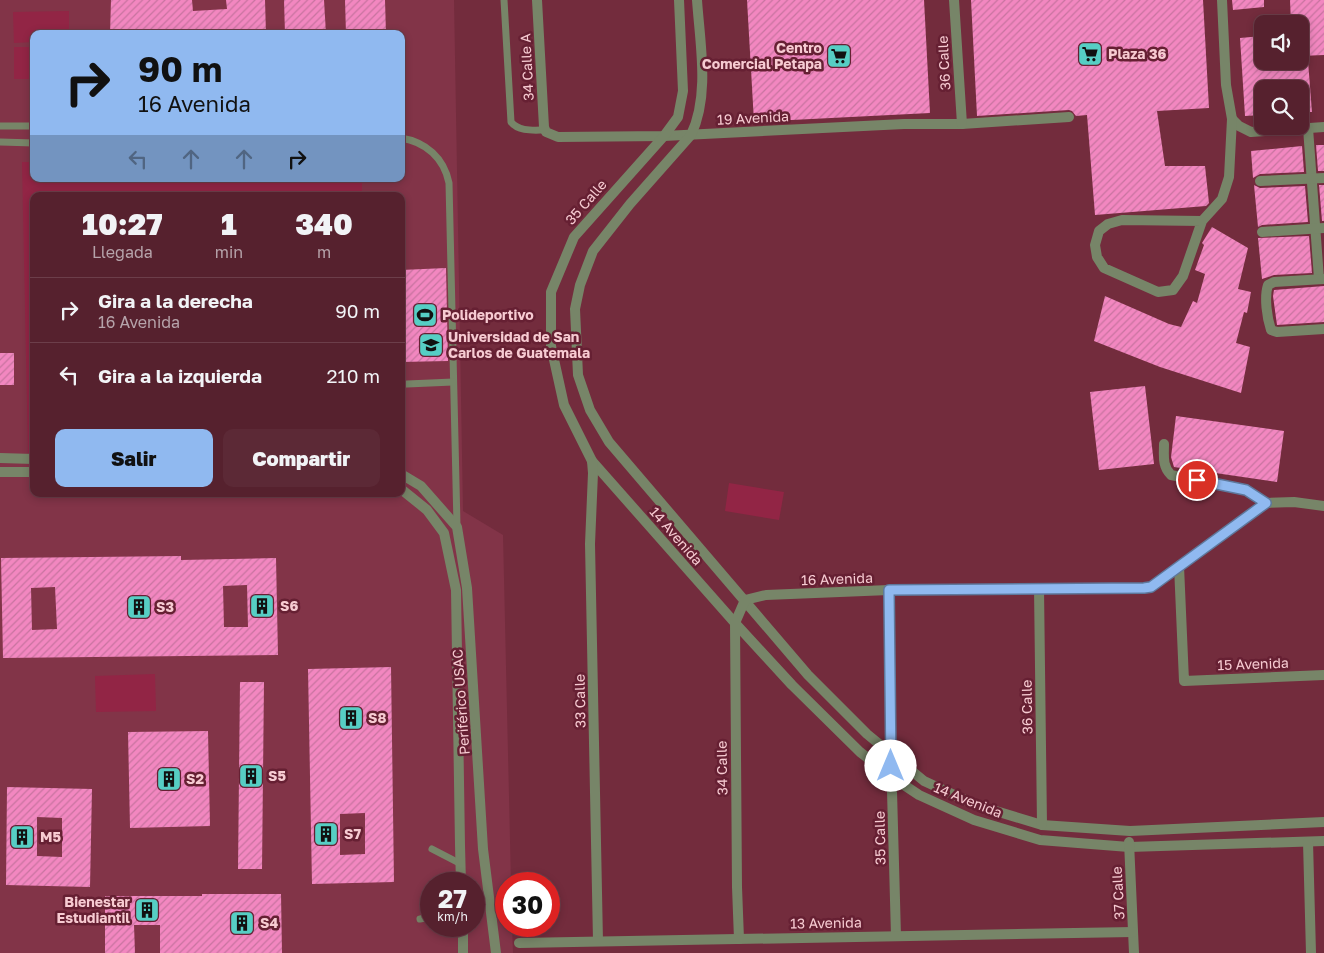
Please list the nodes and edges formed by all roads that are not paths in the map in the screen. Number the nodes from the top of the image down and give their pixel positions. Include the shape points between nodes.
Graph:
1 (504, 0) edge
2 (537, 0) edge
3 (679, 0) edge
4 (697, 0) edge
5 (954, 0) edge
6 (1222, 0) edge
7 (1069, 117) dead end
8 (1232, 119) junction
9 (962, 124) junction
10 (0, 126) edge
11 (30, 126) edge
12 (1324, 127) edge
13 (1309, 128) edge
14 (546, 131) junction
15 (1254, 132) edge
16 (691, 135) junction
17 (1309, 135) edge
18 (664, 136) junction
19 (405, 139) edge
20 (0, 142) edge
21 (30, 143) edge
22 (1324, 178) edge
23 (1312, 179) junction
24 (1260, 181) dead end
25 (1202, 222) junction
26 (1320, 228) edge
27 (1262, 232) dead end
28 (1321, 279) edge
29 (1324, 329) edge
30 (453, 382) junction
31 (407, 384) dead end
32 (1164, 444) dead end
33 (0, 458) edge
34 (30, 458) edge
35 (592, 461) junction
36 (0, 472) edge
37 (30, 472) edge
38 (405, 476) edge
39 (405, 492) edge
40 (1266, 503) junction
41 (1324, 506) edge
42 (457, 527) junction
43 (1179, 566) junction
44 (1038, 588) junction
45 (889, 590) junction
46 (745, 600) junction
47 (735, 624) junction
48 (1324, 675) edge
49 (891, 755) junction
50 (892, 777) junction
51 (1324, 822) edge
52 (1042, 825) junction
53 (1130, 832) junction
54 (1324, 841) edge
55 (1308, 842) junction
56 (1129, 847) junction
57 (432, 849) dead end
58 (460, 864) junction
59 (461, 872) edge
60 (1133, 932) junction
61 (896, 936) junction
62 (463, 937) edge
63 (739, 939) junction
64 (598, 941) junction
65 (519, 943) dead end
66 (463, 953) edge
67 (496, 953) edge
68 (1134, 953) edge
69 (1311, 953) edge

1 - 14 lane via 511,122 521,129
2 - 14 street, 34 Calle A
3 - 18 street, 35 Calle via 683,91 678,117
4 - 16 street via 703,92
5 - 9 street, 36 Calle
6 - 8 street via 1226,85
7 - 9 street, 19 Avenida
8 - 15 street via 1239,126
8 - 25 street via 1230,176 1222,199
9 - 16 street, 19 Avenida
10 - 11 lane
12 - 13 street
14 - 18 street, 19 Avenida via 558,137
16 - 18 street, 19 Avenida
16 - 46 street, 14 Avenida via 630,204 594,251 580,285 575,310 578,376 590,410 608,442
17 - 23 street
18 - 35 street, 35 Calle via 574,237 551,292 550,346 564,405
19 - 30 lane via 434,153 448,176
20 - 21 lane
22 - 23 street
23 - 24 street
23 - 26 street
25 - 25 street via 1183,276 1173,290 1158,292 1118,275 1104,268 1097,257 1095,245 1099,232 1108,224 1122,220
26 - 27 street
26 - 28 street
28 - 29 street via 1274,282 1266,291 1271,330
30 - 31 lane
30 - 42 lane
32 - 40 street via 1164,462 1171,474 1246,490
33 - 34 street
35 - 47 street, 14 Avenida
35 - 64 street, 33 Calle via 590,544
36 - 37 street
38 - 42 street via 421,486
39 - 58 street, Periférico USAC via 427,510 444,533 456,590
40 - 41 street
40 - 43 street, 16 Avenida
42 - 67 street, Periférico USAC via 467,588 483,849
43 - 44 street, 16 Avenida via 1151,587
43 - 48 street, 15 Avenida via 1184,681
44 - 45 street, 16 Avenida
44 - 52 street, 36 Calle
45 - 46 street, 16 Avenida via 766,595
45 - 49 street, 35 Calle
46 - 47 street, 34 Calle
46 - 49 street, 14 Avenida via 808,675
47 - 50 street, 14 Avenida via 860,752
47 - 63 street, 34 Calle
49 - 50 street, 35 Calle
49 - 52 street, 14 Avenida via 924,780 976,805
50 - 56 street, 14 Avenida via 920,795 974,820 1040,840
50 - 61 street, 35 Calle
51 - 53 street, 14 Avenida
52 - 53 street, 14 Avenida
53 - 56 street, 37 Calle
54 - 55 street, 14 Avenida
55 - 56 street, 14 Avenida
55 - 69 street
56 - 60 street, 37 Calle
57 - 58 lane
58 - 59 street, Periférico USAC
60 - 61 street, 13 Avenida
60 - 68 street, 37 Calle
61 - 63 street, 13 Avenida
62 - 66 street
63 - 64 street, 13 Avenida
64 - 65 street, 13 Avenida

